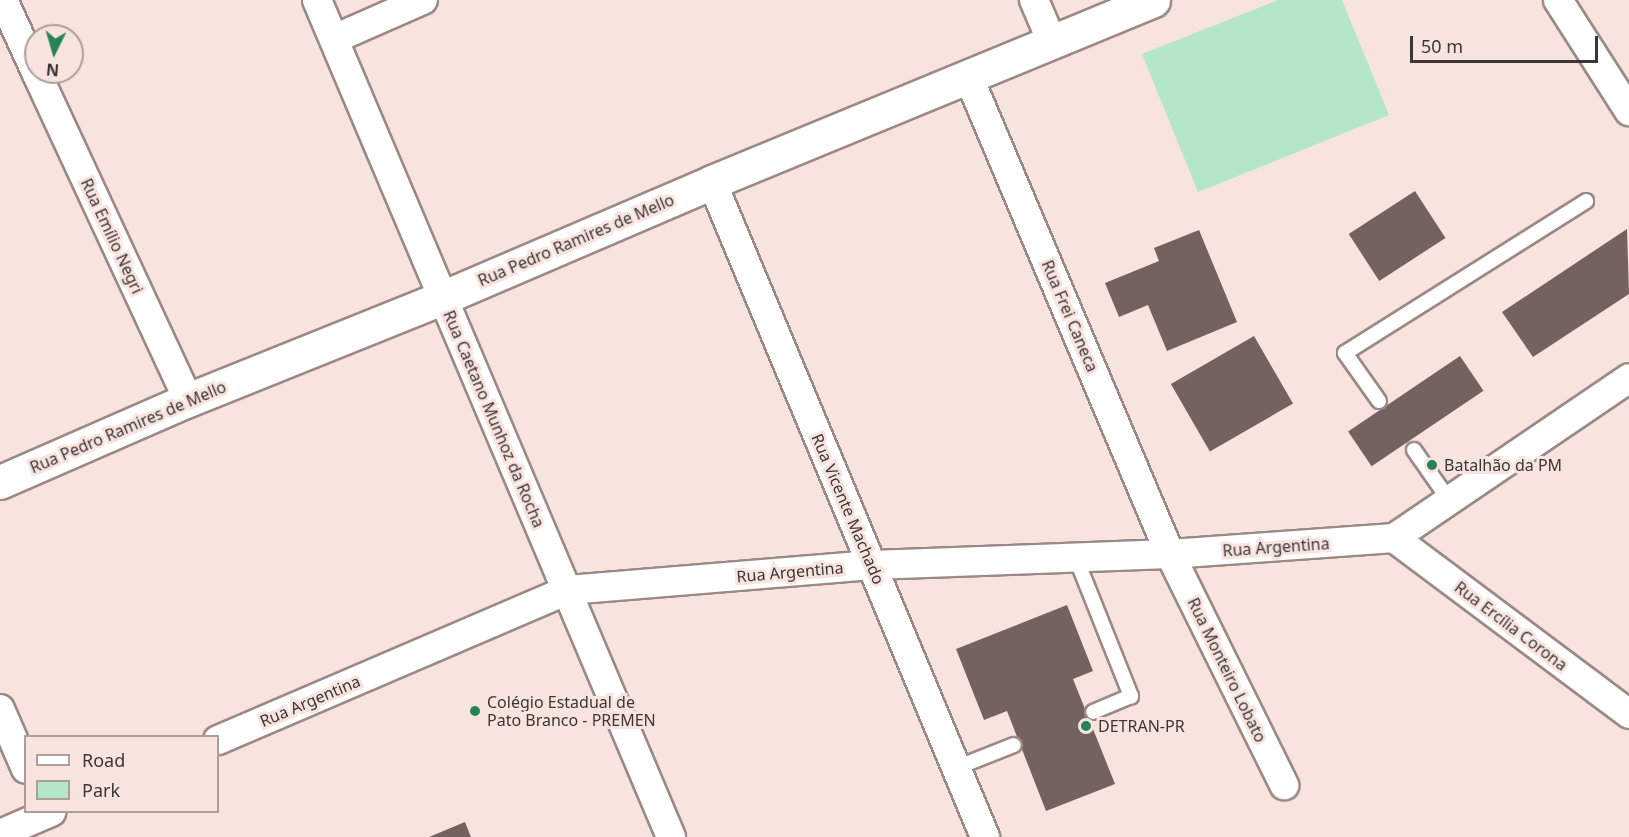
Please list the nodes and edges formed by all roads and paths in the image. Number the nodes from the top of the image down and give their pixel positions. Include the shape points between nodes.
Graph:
1 (3, 0) edge
2 (317, 0) edge
3 (423, 0) edge
4 (1034, 0) edge
5 (1153, 0) edge
6 (1558, 0) edge
7 (334, 39) junction
8 (1052, 42) junction
9 (24, 46) edge
10 (969, 78) junction
11 (42, 84) edge
12 (1629, 111) edge
13 (712, 182) junction
14 (1587, 201) dead end
15 (442, 298) junction
16 (1629, 378) edge
17 (188, 400) junction
18 (1379, 401) dead end
19 (1414, 450) dead end
20 (0, 482) edge
21 (1449, 500) junction
22 (1394, 538) junction
23 (1170, 554) junction
24 (1076, 558) junction
25 (872, 565) junction
26 (568, 590) junction
27 (0, 709) edge
28 (1093, 712) dead end
29 (1629, 714) edge
30 (219, 740) edge
31 (1014, 745) dead end
32 (24, 764) edge
33 (956, 768) junction
34 (1284, 785) dead end
35 (44, 813) edge
36 (0, 834) edge
37 (671, 837) edge
38 (985, 837) edge

1 - 9 street, Rua Emílio Negri
2 - 7 street, Rua Caetano Munhoz da Rocha
3 - 7 street
4 - 8 street
5 - 8 street, Rua Pedro Ramires de Mello
6 - 12 street
7 - 15 street, Rua Caetano Munhoz da Rocha
8 - 10 street, Rua Pedro Ramires de Mello
10 - 13 street, Rua Pedro Ramires de Mello
10 - 23 street, Rua Frei Caneca
11 - 17 street, Rua Emílio Negri
13 - 15 street, Rua Pedro Ramires de Mello
13 - 25 street, Rua Vicente Machado
14 - 18 lane via 1345,353
15 - 17 street, Rua Pedro Ramires de Mello
15 - 26 street, Rua Caetano Munhoz da Rocha
16 - 21 street
17 - 20 street, Rua Pedro Ramires de Mello
19 - 21 lane
21 - 22 street
22 - 23 street, Rua Argentina
22 - 29 street, Rua Ercília Corona
23 - 24 street, Rua Argentina
23 - 34 street, Rua Monteiro Lobato
24 - 25 street, Rua Argentina
24 - 28 lane via 1131,696
25 - 26 street, Rua Argentina
25 - 33 street, Rua Vicente Machado
26 - 30 street, Rua Argentina
26 - 37 street, Rua Caetano Munhoz da Rocha
27 - 32 street
31 - 33 lane
33 - 38 street, Rua Vicente Machado
35 - 36 street

